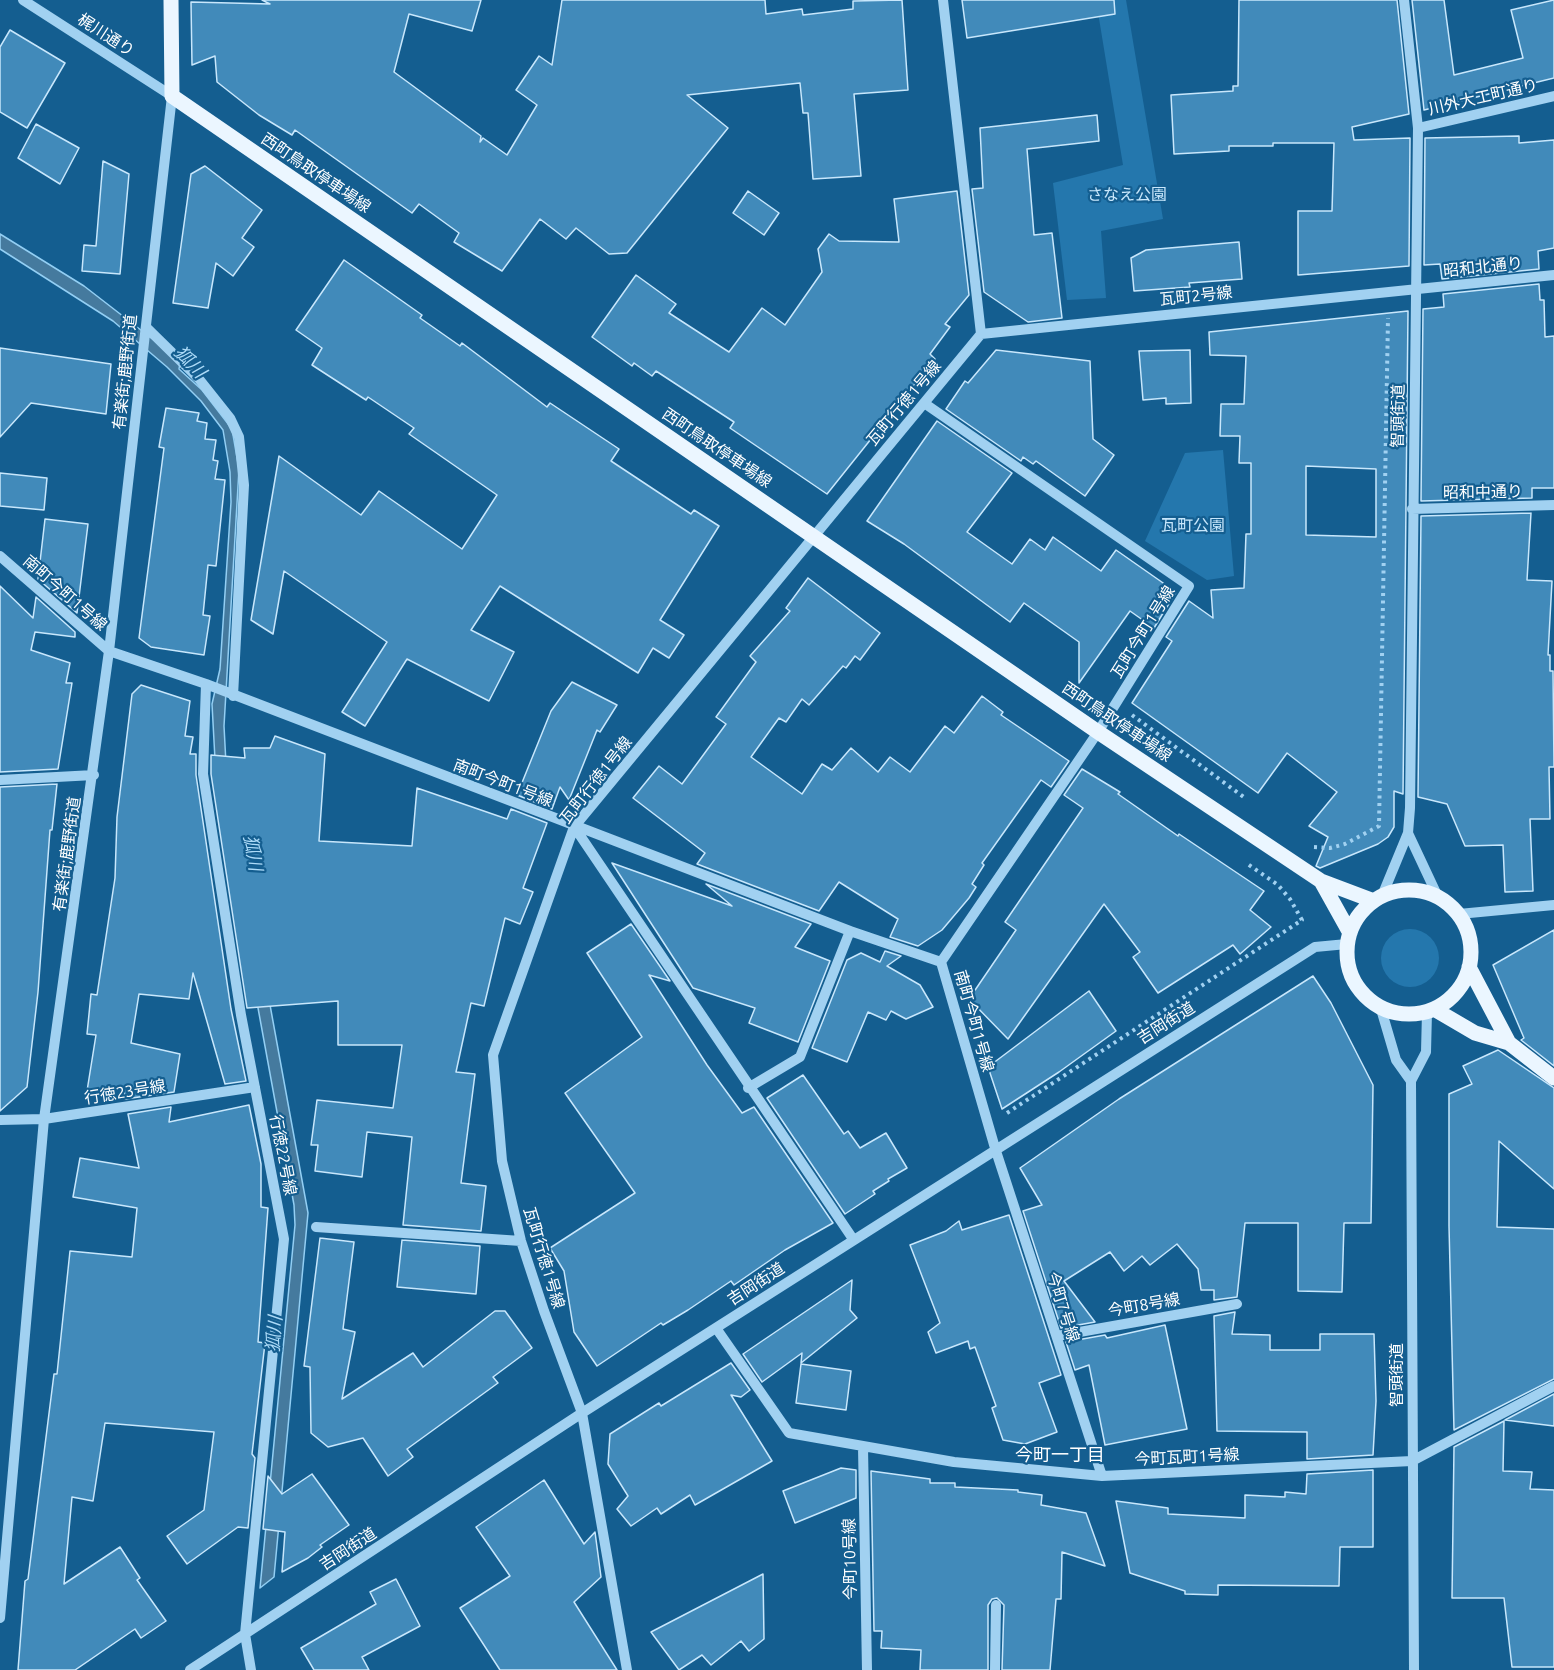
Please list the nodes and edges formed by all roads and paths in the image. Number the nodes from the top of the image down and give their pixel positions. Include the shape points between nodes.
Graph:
1 (23, 0) edge
2 (171, 0) edge
3 (943, 0) edge
4 (1404, 0) edge
5 (172, 96) junction
6 (1554, 96) edge
7 (1418, 128) junction
8 (1554, 274) edge
9 (1415, 289) junction
10 (1388, 318) dead end
11 (146, 327) junction
12 (981, 334) junction
13 (924, 403) junction
14 (1554, 505) edge
15 (1412, 508) junction
16 (813, 536) junction
17 (0, 556) edge
18 (109, 651) junction
19 (206, 684) junction
20 (233, 696) junction
21 (1131, 715) dead end
22 (1098, 732) junction
23 (94, 775) junction
24 (0, 780) edge
25 (1254, 805) dead end
26 (574, 827) junction
27 (1408, 833) junction
28 (1311, 846) dead end
29 (1239, 858) dead end
30 (1321, 881) junction
31 (1438, 897) junction
32 (1378, 898) junction
33 (1554, 905) edge
34 (1458, 914) junction
35 (850, 931) junction
36 (1348, 938) junction
37 (941, 962) junction
38 (1469, 967) junction
39 (1381, 1009) junction
40 (1431, 1011) junction
41 (1509, 1043) junction
42 (1554, 1078) edge
43 (1411, 1081) junction
44 (255, 1087) junction
45 (748, 1088) junction
46 (1006, 1113) dead end
47 (44, 1119) junction
48 (0, 1120) edge
49 (995, 1148) junction
50 (316, 1227) dead end
51 (853, 1239) junction
52 (521, 1240) junction
53 (1237, 1304) dead end
54 (716, 1328) junction
55 (1057, 1336) junction
56 (1554, 1386) edge
57 (582, 1413) junction
58 (863, 1447) junction
59 (1412, 1461) junction
60 (1102, 1476) junction
61 (996, 1605) dead end
62 (0, 1618) edge
63 (245, 1634) junction
64 (190, 1670) edge
65 (251, 1670) edge
66 (627, 1670) edge
67 (867, 1670) edge
68 (995, 1670) edge
69 (1414, 1670) edge

1 - 5 street, 梶川通り
2 - 5 main road
3 - 12 street
4 - 7 street, 智頭街道
5 - 11 street, 有楽街;鹿野街道
5 - 16 main road, 西町鳥取停車場線
6 - 7 street, 川外大工町通り
7 - 9 street, 智頭街道
8 - 9 street, 昭和北通り
9 - 12 street, 瓦町2号線
9 - 15 street, 智頭街道
10 - 28 path via 1379,826 1345,844 1330,848
11 - 18 street, 有楽街;鹿野街道
11 - 20 street via 199,379 230,418 239,437 244,485
12 - 13 street, 瓦町行徳1号線
13 - 16 street, 瓦町行徳1号線
13 - 22 street, 瓦町今町1号線 via 1189,586
14 - 15 street, 昭和中通り
15 - 27 street, 智頭街道
16 - 22 main road, 西町鳥取停車場線
16 - 26 street, 瓦町行徳1号線
17 - 18 street, 南町今町1号線
18 - 19 street, 南町今町1号線
18 - 23 street, 有楽街;鹿野街道
19 - 20 street, 南町今町1号線
19 - 44 street, 行徳22号線 via 203,774
20 - 26 street, 南町今町1号線
21 - 25 path
22 - 30 main road, 西町鳥取停車場線
22 - 37 street, 瓦町今町1号線
23 - 24 street
23 - 47 street, 有楽街;鹿野街道
26 - 35 street, 南町今町1号線
26 - 45 street
26 - 52 street, 瓦町行徳1号線 via 493,1055 502,1161
27 - 31 street, 智頭街道
27 - 32 street, 智頭街道
29 - 46 path via 1278,885 1302,920
30 - 32 main road, 西町鳥取停車場線
30 - 36 main road, 西町鳥取停車場線
31 - 32 main road via 1410,890
31 - 34 main road
32 - 36 main road via 1360,915
33 - 34 street
34 - 38 main road via 1471,949
35 - 37 street, 南町今町1号線
35 - 45 street via 800,1057
36 - 39 main road, 西町鳥取停車場線 via 1353,982
36 - 49 street, 吉岡街道 via 1315,946
37 - 49 street, 南町今町1号線
38 - 40 main road via 1457,992
38 - 41 main road
39 - 40 main road via 1396,1014
39 - 43 street via 1396,1060
40 - 41 main road via 1475,1034
40 - 43 street, 智頭街道 via 1426,1052
41 - 42 main road
43 - 59 street, 智頭街道
44 - 47 street, 行徳23号線
44 - 63 street, 行徳22号線 via 284,1239
45 - 51 street
47 - 48 street, 行徳23号線
47 - 62 street, 有楽街;鹿野街道
49 - 51 street, 吉岡街道
49 - 55 street, 今町7号線
50 - 52 street
51 - 54 street, 吉岡街道
52 - 57 street, 瓦町行徳1号線
53 - 55 street, 今町8号線
54 - 57 street, 吉岡街道
54 - 58 street, 今町瓦町1号線 via 789,1433
55 - 60 street, 今町7号線
56 - 59 street, 今町瓦町1号線
57 - 63 street, 吉岡街道
57 - 66 street, 瓦町行徳1号線
58 - 60 street, 今町瓦町1号線 via 954,1462
58 - 67 street, 今町10号線
59 - 60 street, 今町瓦町1号線
59 - 69 street, 智頭街道
61 - 68 street
63 - 64 street, 吉岡街道
63 - 65 street, 行徳22号線

